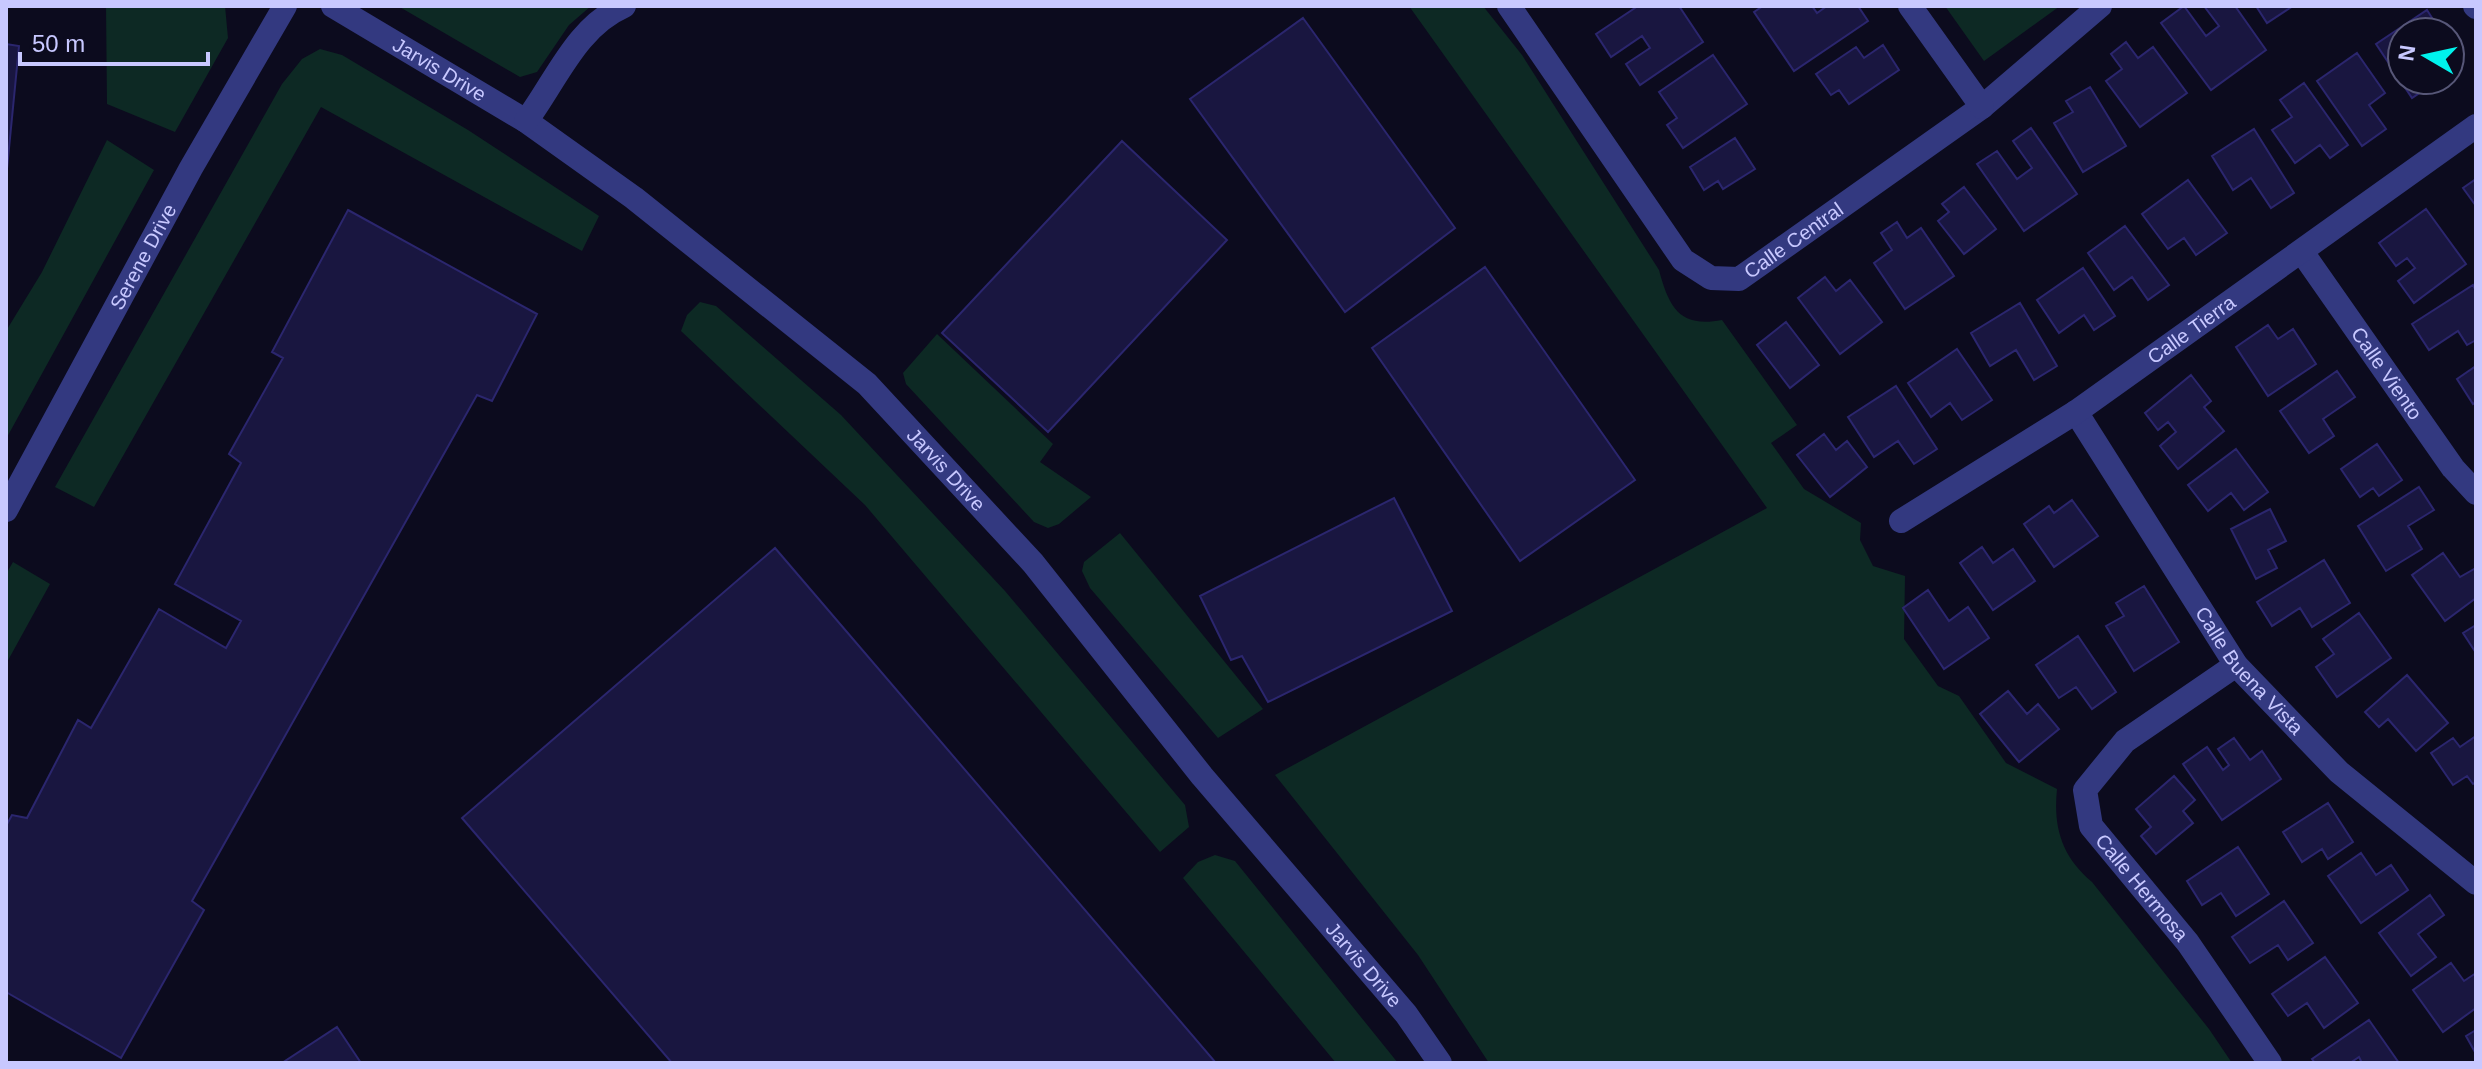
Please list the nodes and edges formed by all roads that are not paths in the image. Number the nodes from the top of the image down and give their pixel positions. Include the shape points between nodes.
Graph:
1 (285, 6) edge
2 (333, 6) edge
3 (624, 6) edge
4 (1509, 6) edge
5 (1910, 6) edge
6 (2100, 6) edge
7 (1982, 107) junction
8 (526, 121) junction
9 (2476, 126) edge
10 (2302, 252) junction
11 (2076, 412) junction
12 (2476, 493) edge
13 (6, 510) edge
14 (1901, 521) dead end
15 (2236, 665) junction
16 (2476, 883) edge
17 (1440, 1063) edge
18 (2270, 1063) edge

1 - 13 street, Serene Drive
2 - 8 street, Jarvis Drive
3 - 8 street via 583,33
4 - 7 street, Calle Central via 1683,260 1711,278 1739,279
5 - 7 street
6 - 7 street, Calle Central
8 - 17 street, Jarvis Drive via 634,198 867,384 1033,563 1202,776 1406,1014
9 - 10 street, Calle Tierra
10 - 11 street, Calle Tierra
10 - 12 street, Calle Viento via 2453,468
11 - 14 street, Calle Tierra
11 - 15 street, Calle Buena Vista
15 - 16 street, Calle Buena Vista via 2339,772
15 - 18 street, Calle Hermosa via 2125,741 2085,790 2091,826 2188,943

